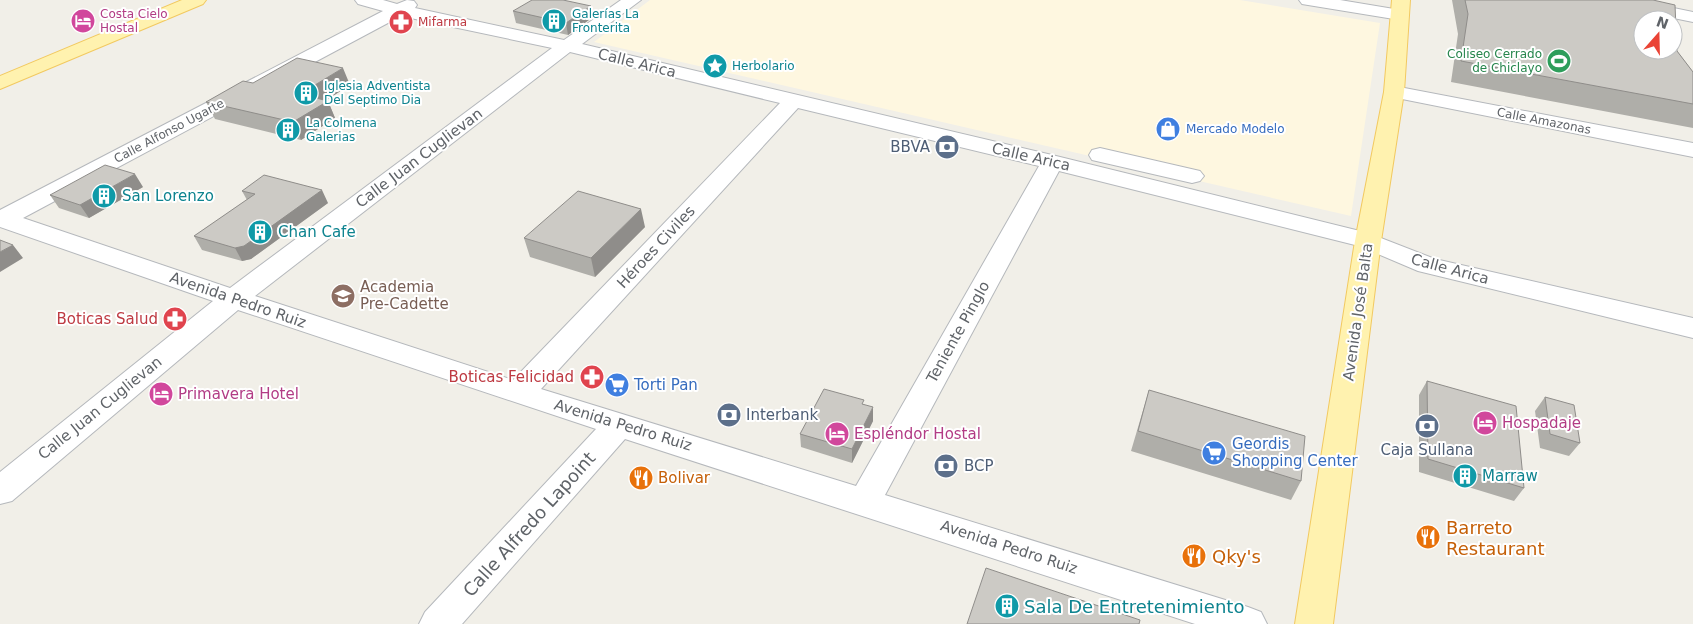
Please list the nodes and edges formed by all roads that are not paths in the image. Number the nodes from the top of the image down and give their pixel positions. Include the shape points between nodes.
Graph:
1 (196, 0) edge
2 (364, 0) edge
3 (632, 0) edge
4 (1308, 0) edge
5 (1609, 0) edge
6 (408, 5) edge
7 (1400, 8) edge
8 (1693, 17) edge
9 (568, 46) junction
10 (738, 73) dead end
11 (0, 83) edge
12 (1394, 92) junction
13 (793, 102) junction
14 (1693, 150) edge
15 (1052, 162) junction
16 (1192, 176) dead end
17 (1, 219) edge
18 (1368, 241) junction
19 (234, 299) junction
20 (1693, 328) edge
21 (519, 393) junction
22 (620, 424) junction
23 (0, 491) edge
24 (865, 501) junction
25 (438, 624) edge
26 (1248, 624) edge
27 (1314, 624) edge

1 - 11 main road
2 - 6 street, Calle Arica
3 - 9 street, Calle Juan Cuglievan
4 - 7 street
5 - 8 street
6 - 9 street, Calle Arica
6 - 17 street, Calle Alfonso Ugarte
7 - 12 main road, Avenida José Balta
9 - 13 street, Calle Arica
9 - 19 street, Calle Juan Cuglievan
10 - 16 street
12 - 14 street, Calle Amazonas
12 - 18 main road, Avenida José Balta
13 - 15 street, Calle Arica
13 - 21 street, Héroes Civiles
15 - 18 street, Calle Arica
15 - 24 street, Teniente Pinglo
17 - 19 street, Avenida Pedro Ruiz
18 - 20 street, Calle Arica via 1427,265
18 - 27 main road, Avenida José Balta
19 - 21 street, Avenida Pedro Ruiz
19 - 23 street, Calle Juan Cuglievan
21 - 22 street, Avenida Pedro Ruiz
22 - 24 street, Avenida Pedro Ruiz
22 - 25 street, Calle Alfredo Lapoint
24 - 26 street, Avenida Pedro Ruiz

